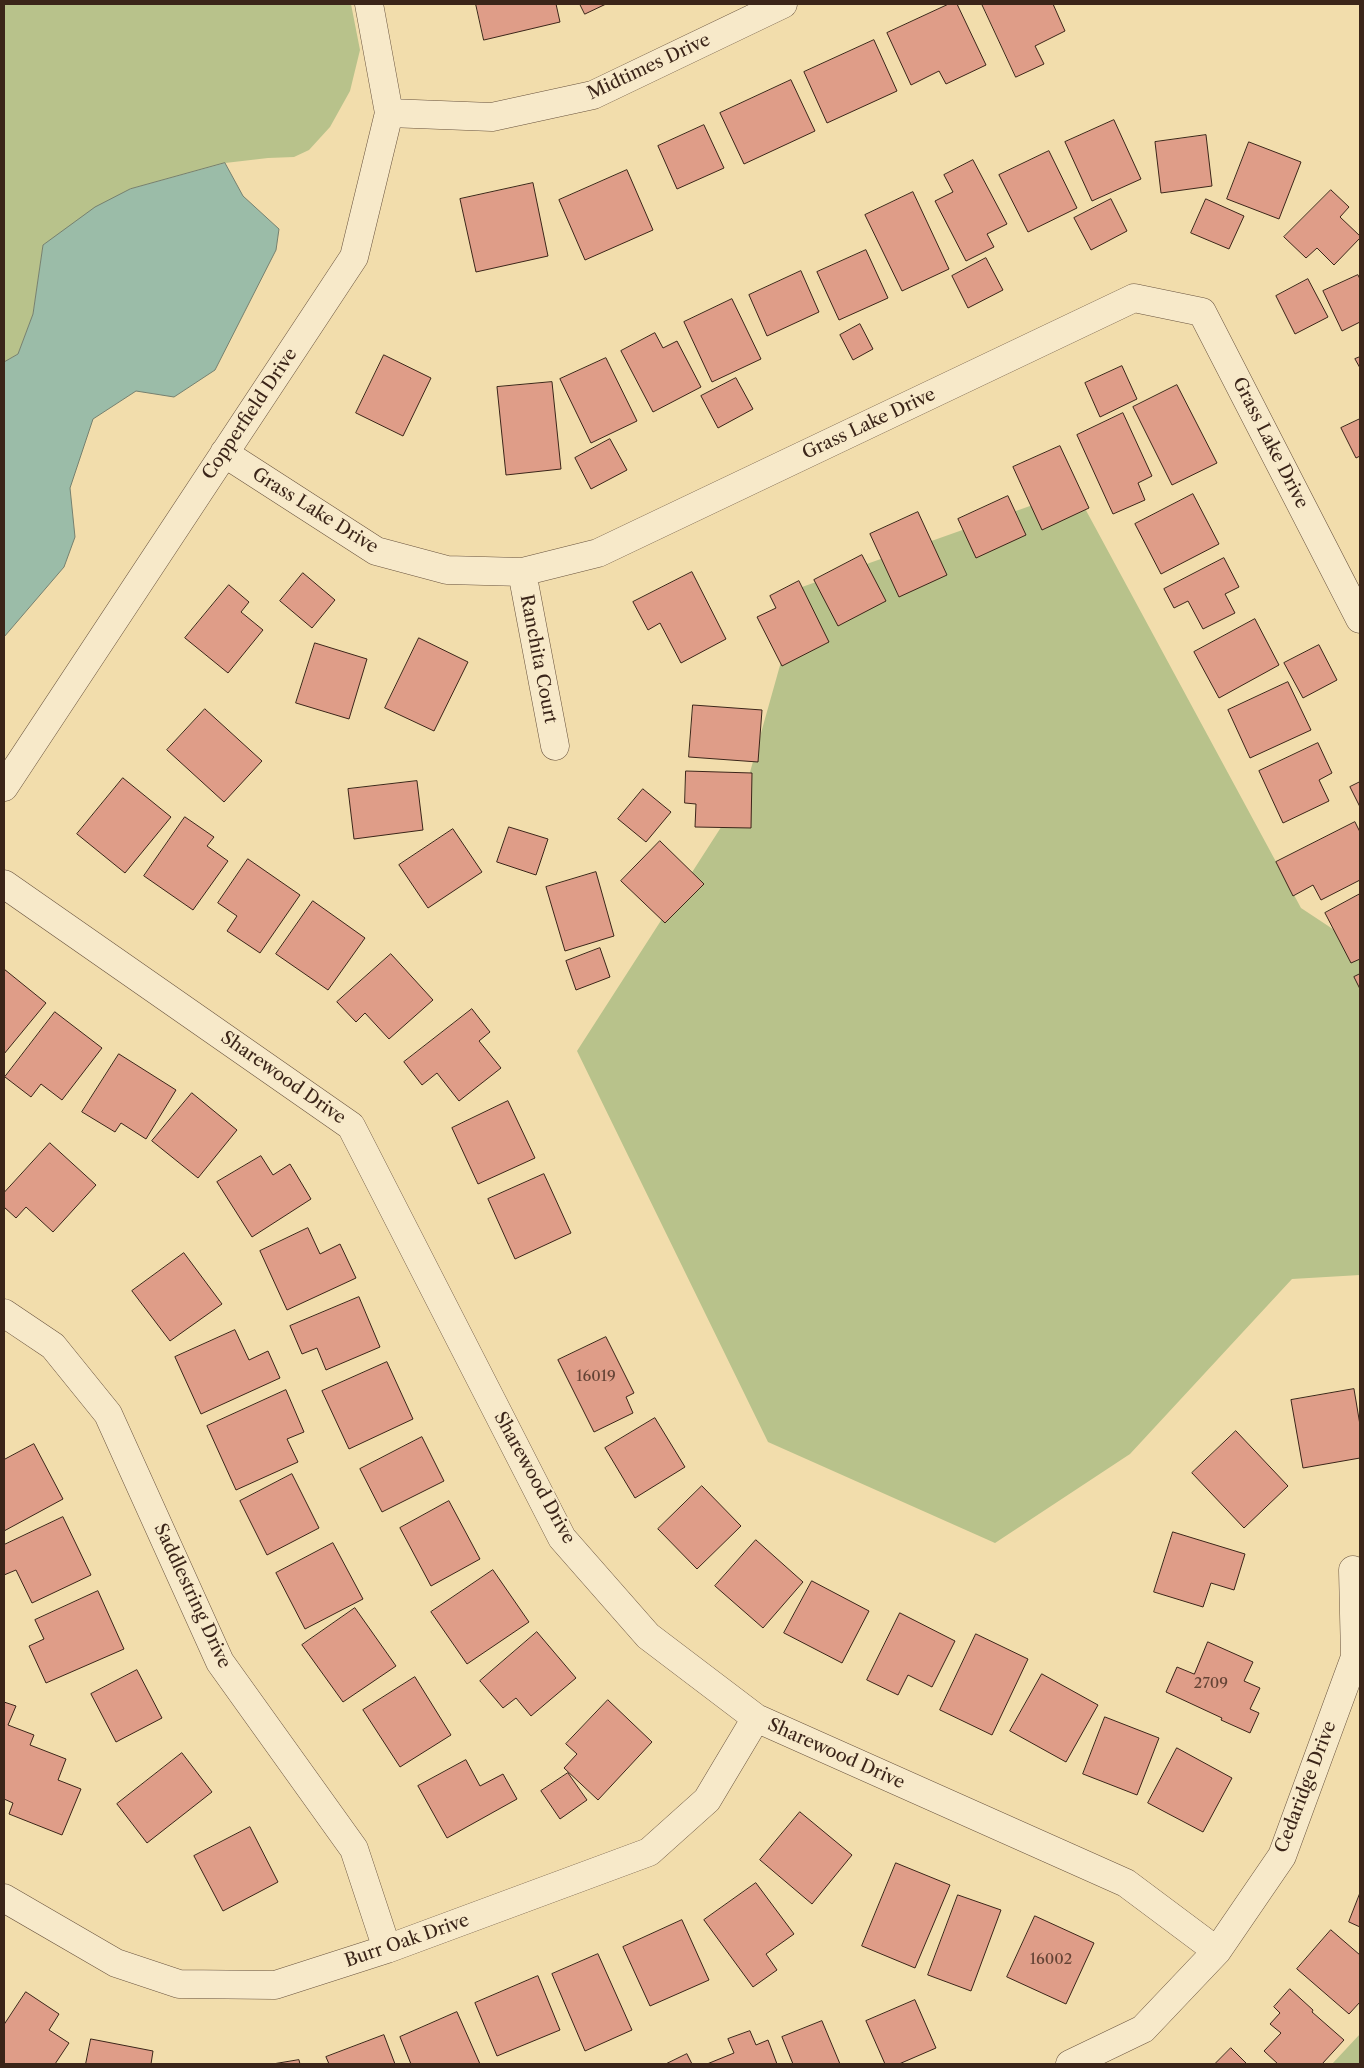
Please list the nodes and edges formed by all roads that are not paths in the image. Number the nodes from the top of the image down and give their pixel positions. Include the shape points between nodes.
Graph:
1 (369, 4) edge
2 (783, 4) edge
3 (389, 113) junction
4 (224, 453) junction
5 (522, 572) junction
6 (1360, 619) edge
7 (555, 746) dead end
8 (4, 787) edge
9 (4, 884) edge
10 (4, 1313) edge
11 (1353, 1570) dead end
12 (756, 1718) junction
13 (4, 1898) edge
14 (387, 1949) junction
15 (1217, 1951) junction
16 (1070, 2064) edge

1 - 3 street, Copperfield Drive
2 - 3 street, Midtimes Drive via 593,95 492,118
3 - 4 street, Copperfield Drive via 354,257
4 - 5 street, Grass Lake Drive via 376,551 447,570
4 - 8 street, Copperfield Drive
5 - 6 street, Grass Lake Drive via 598,553 1134,298 1202,312
5 - 7 street, Ranchita Court
9 - 12 street, Sharewood Drive via 351,1126 562,1538 648,1636
10 - 14 street, Saddlestring Drive via 53,1346 108,1414 220,1662 354,1849
11 - 15 street, Cedaridge Drive via 1355,1657 1282,1856
12 - 14 street, Burr Oak Drive via 707,1800 649,1852
12 - 15 street, Sharewood Drive via 1126,1883
13 - 14 street, Burr Oak Drive via 116,1963 179,1984 275,1985
15 - 16 street, Cedaridge Drive via 1143,2029

